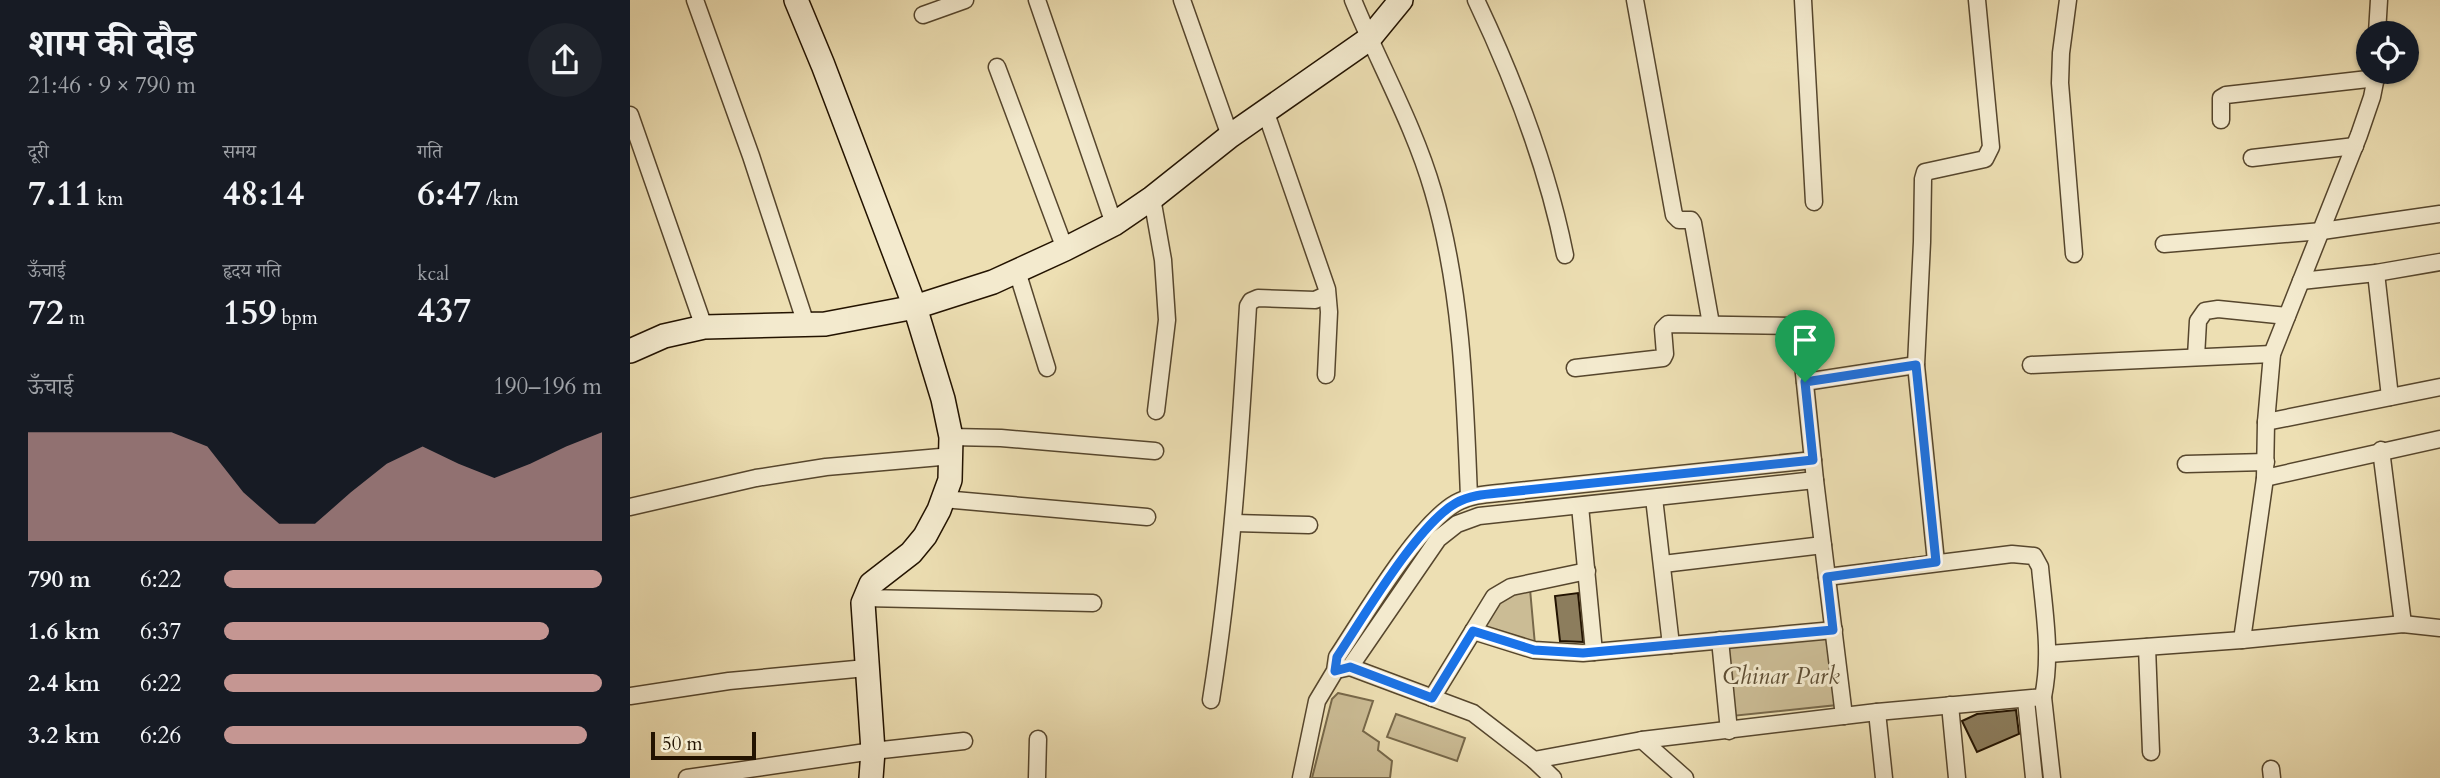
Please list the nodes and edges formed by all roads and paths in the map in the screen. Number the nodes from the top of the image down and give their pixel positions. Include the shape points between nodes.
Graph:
1 (695, 0) edge
2 (796, 0) edge
3 (965, 0) edge
4 (1037, 0) edge
5 (1182, 0) edge
6 (1353, 0) edge
7 (1401, 0) edge
8 (1476, 0) edge
9 (1635, 0) edge
10 (1803, 0) edge
11 (1977, 0) edge
12 (2068, 0) edge
13 (2379, 0) edge
14 (923, 15) dead end
15 (2378, 21) edge
16 (1369, 39) junction
17 (997, 67) dead end
18 (2356, 78) edge
19 (2374, 84) edge
20 (1266, 113) junction
21 (630, 115) edge
22 (2221, 120) dead end
23 (1230, 136) junction
24 (2355, 146) junction
25 (2252, 158) dead end
26 (1152, 198) junction
27 (1814, 202) dead end
28 (2440, 215) edge
29 (1114, 224) junction
30 (2322, 231) junction
31 (2164, 244) dead end
32 (1065, 249) junction
33 (2074, 254) dead end
34 (1565, 255) dead end
35 (2440, 262) edge
36 (1017, 271) junction
37 (2376, 273) junction
38 (2301, 281) junction
39 (1326, 295) junction
40 (915, 307) junction
41 (2287, 316) junction
42 (806, 324) junction
43 (1711, 324) junction
44 (704, 327) junction
45 (630, 351) edge
46 (2272, 354) junction
47 (2196, 357) junction
48 (1916, 365) junction
49 (2031, 365) dead end
50 (1047, 368) dead end
51 (1574, 368) dead end
52 (1326, 374) dead end
53 (1805, 382) junction
54 (2440, 387) edge
55 (2390, 397) junction
56 (1156, 411) dead end
57 (2266, 422) junction
58 (2440, 439) edge
59 (951, 447) junction
60 (2381, 450) junction
61 (1155, 451) dead end
62 (1813, 460) junction
63 (2186, 464) dead end
64 (2265, 470) junction
65 (1815, 480) junction
66 (1469, 497) junction
67 (1654, 498) junction
68 (943, 499) junction
69 (1580, 506) junction
70 (630, 508) edge
71 (1147, 517) dead end
72 (1235, 523) junction
73 (1309, 525) dead end
74 (1823, 544) junction
75 (1936, 562) junction
76 (1662, 564) junction
77 (1587, 571) junction
78 (1827, 577) junction
79 (864, 598) junction
80 (1093, 603) dead end
81 (2403, 624) junction
82 (2440, 628) edge
83 (1833, 630) junction
84 (1473, 631) junction
85 (1720, 640) junction
86 (2242, 640) junction
87 (1671, 645) junction
88 (2147, 646) junction
89 (1594, 652) junction
90 (2048, 654) junction
91 (866, 668) junction
92 (1342, 669) junction
93 (630, 696) edge
94 (2043, 697) junction
95 (1432, 698) junction
96 (1211, 699) dead end
97 (2026, 701) junction
98 (1950, 705) junction
99 (1877, 712) junction
100 (1844, 716) junction
101 (1729, 731) junction
102 (1038, 739) dead end
103 (1642, 740) junction
104 (964, 741) dead end
105 (873, 751) junction
106 (2151, 752) dead end
107 (1534, 761) junction
108 (687, 778) edge
109 (871, 778) edge
110 (1037, 778) edge
111 (1301, 778) edge
112 (1553, 778) edge
113 (1685, 778) edge
114 (1884, 778) edge
115 (1957, 778) edge
116 (2034, 778) edge
117 (2052, 778) edge

1 - 42 street
2 - 40 street
3 - 14 street
4 - 29 street
5 - 23 street
6 - 16 street
7 - 16 street
8 - 34 street via 1534,137
9 - 43 street via 1674,215 1693,223
10 - 27 street
11 - 48 street via 1991,147 1985,159 1925,172
12 - 33 street via 2060,83
13 - 15 street
16 - 20 street
16 - 66 street via 1418,146 1448,249
17 - 32 street
18 - 22 street via 2226,95 2221,98
19 - 24 street
20 - 23 street
20 - 39 street
21 - 44 street
23 - 26 street
24 - 25 street
24 - 30 street
26 - 29 street
26 - 56 street via 1167,320
28 - 30 street
29 - 32 street
30 - 31 street
30 - 38 street
32 - 36 street
35 - 37 street
36 - 40 street
36 - 50 street
37 - 38 street
37 - 55 street
38 - 41 street
39 - 52 street
39 - 72 street via 1315,300 1258,298 1248,306
40 - 42 street
40 - 59 street via 943,400
41 - 46 street
41 - 47 street via 2205,311 2198,321
42 - 44 street
43 - 51 street via 1665,326 1665,354 1659,360
43 - 53 street via 1792,326 1800,335
44 - 45 street
46 - 47 street
46 - 57 street
47 - 49 street
48 - 53 street
48 - 75 street
53 - 62 street
54 - 55 street
55 - 57 street
57 - 64 street
58 - 60 street
59 - 61 street via 1001,438
59 - 68 street via 950,480
59 - 70 street via 768,476
60 - 64 street
60 - 81 street
62 - 65 street
62 - 66 street
63 - 64 street
64 - 86 street
65 - 67 street
65 - 74 street
66 - 92 street via 1436,518 1403,559 1337,657
67 - 69 street
67 - 76 street
68 - 71 street
68 - 79 street via 925,536 871,584
69 - 77 street
69 - 92 street via 1479,516 1457,524 1438,539
72 - 73 street
72 - 96 street
74 - 76 street
74 - 78 street
75 - 78 street
75 - 90 street via 2034,556 2040,567
76 - 87 street
77 - 84 street via 1502,591
77 - 89 street
78 - 83 street
79 - 80 street
79 - 91 street
81 - 82 street
81 - 86 street
83 - 85 street
83 - 100 street
84 - 89 street via 1534,650
84 - 95 street
85 - 87 street
85 - 101 street
86 - 88 street
87 - 89 street
88 - 90 street
88 - 106 street
90 - 94 street
91 - 93 street
91 - 105 street
92 - 95 street
92 - 111 street via 1317,701
94 - 97 street
94 - 117 street
95 - 107 street via 1473,713
97 - 98 street
97 - 116 street
98 - 99 street
98 - 115 street
99 - 100 street
99 - 114 street
100 - 101 street
101 - 103 street
102 - 110 street
103 - 107 street
103 - 113 street
104 - 105 street
105 - 108 street
105 - 109 street
107 - 112 street

